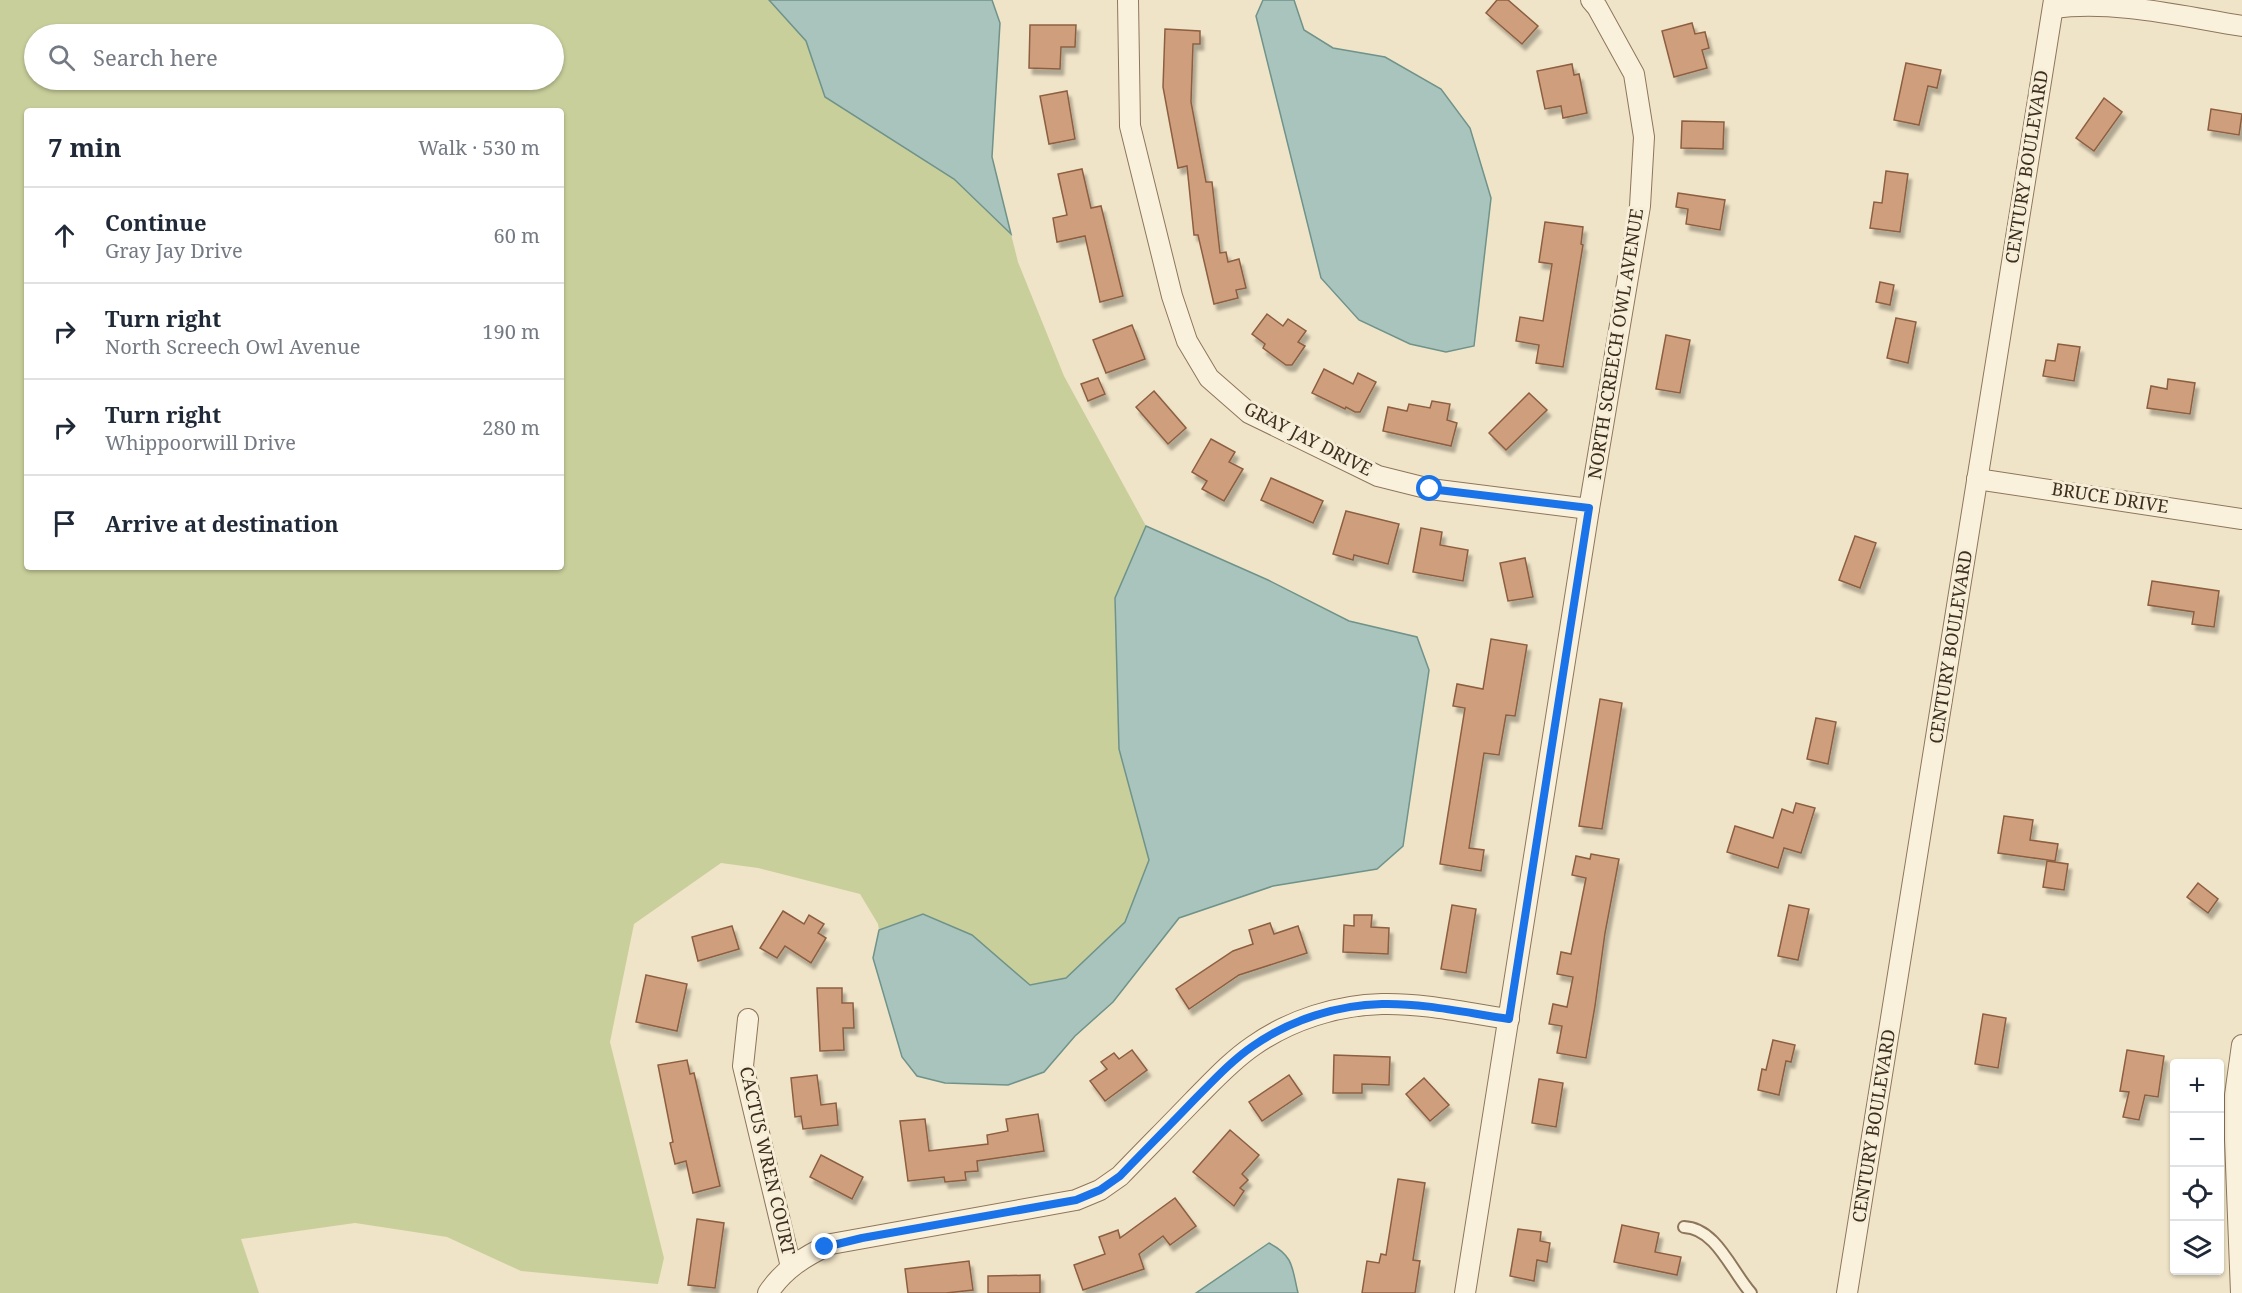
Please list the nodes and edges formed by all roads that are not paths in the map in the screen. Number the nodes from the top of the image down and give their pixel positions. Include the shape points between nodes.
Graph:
1 (1128, 0) edge
2 (1598, 2) edge
3 (2053, 4) edge
4 (2242, 26) edge
5 (1977, 479) junction
6 (1589, 508) junction
7 (2242, 519) edge
8 (748, 1019) dead end
9 (1509, 1019) junction
10 (2242, 1045) edge
11 (1684, 1227) dead end
12 (791, 1267) junction
13 (768, 1293) edge
14 (1465, 1293) edge
15 (1751, 1293) edge
16 (1847, 1293) edge
17 (2241, 1293) edge

1 - 6 street, GRAY JAY DRIVE via 1130,126 1172,296 1187,341 1209,378 1249,413 1378,476 1430,489
2 - 6 street, NORTH SCREECH OWL AVENUE via 1634,74 1644,137 1640,206
3 - 4 street via 2104,4
3 - 5 street, CENTURY BOULEVARD
5 - 7 street, BRUCE DRIVE
5 - 16 street, CENTURY BOULEVARD
6 - 9 street, NORTH SCREECH OWL AVENUE
8 - 12 street, CACTUS WREN COURT via 743,1066
9 - 12 street via 1381,1004 1314,1016 1282,1029 1228,1065 1120,1176 1100,1190 1076,1200 831,1244
9 - 14 street, NORTH SCREECH OWL AVENUE
10 - 17 street via 2235,1095
11 - 15 lane via 1705,1233
12 - 13 street

